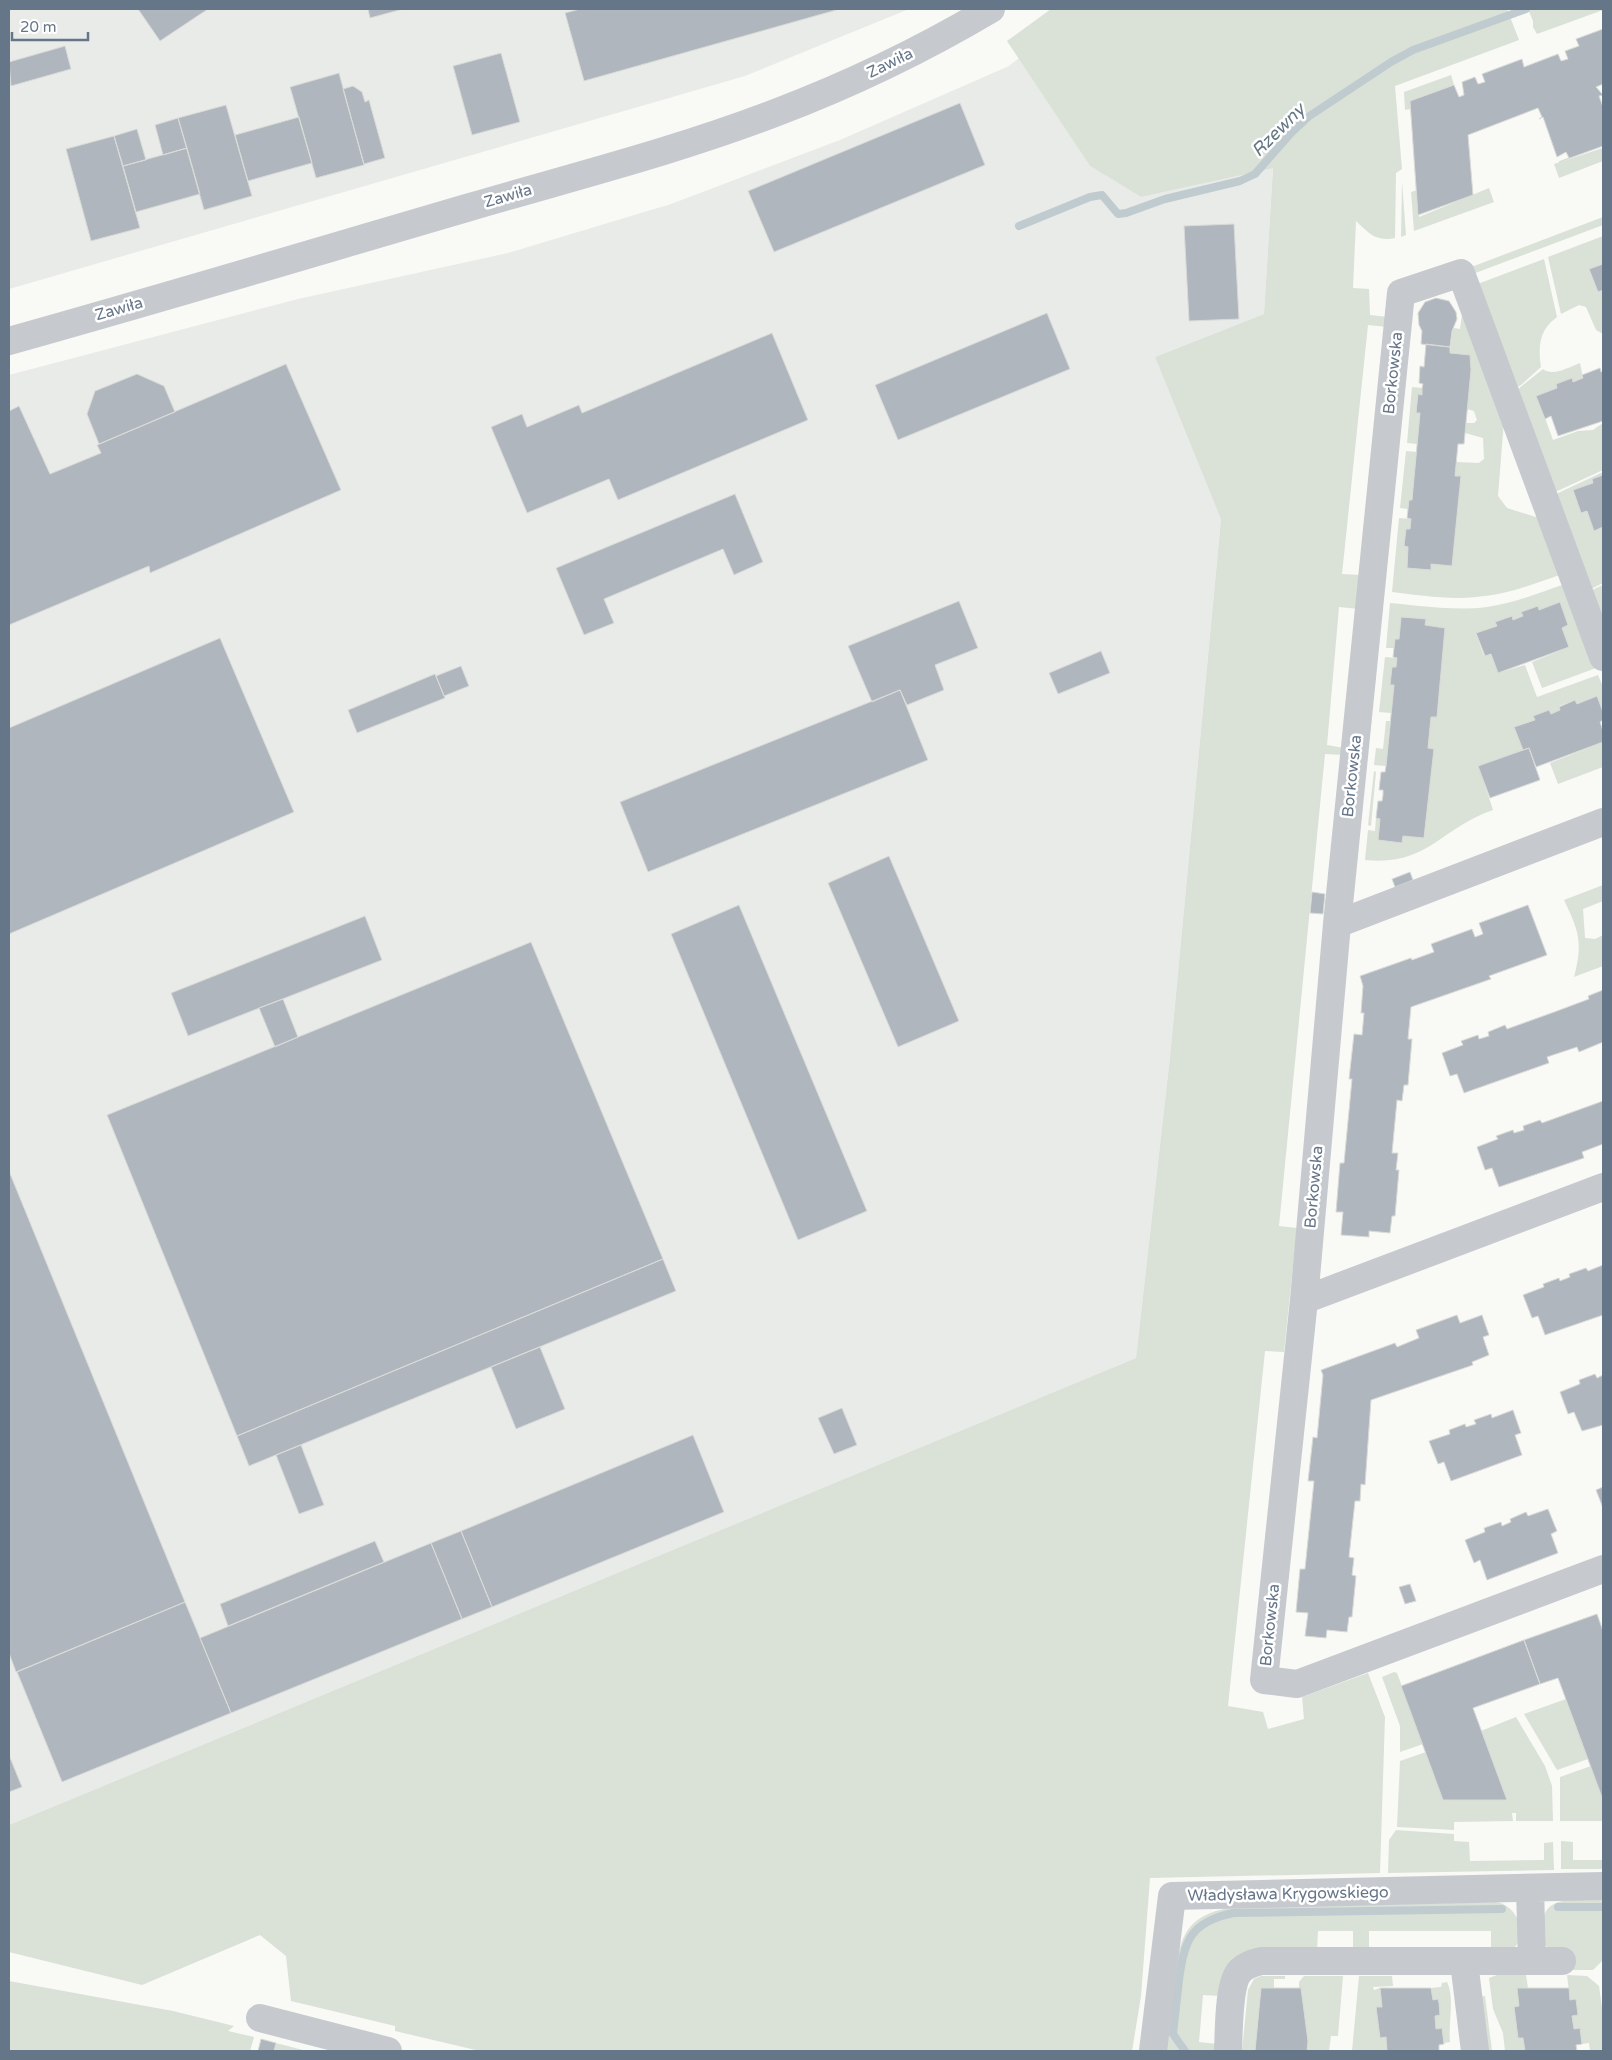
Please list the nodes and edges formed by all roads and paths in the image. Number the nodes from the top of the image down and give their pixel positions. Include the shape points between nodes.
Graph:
1 (991, 9) edge
2 (9, 341) edge
3 (1603, 657) edge
4 (1603, 822) edge
5 (1337, 924) junction
6 (1603, 1187) edge
7 (1304, 1300) junction
8 (1603, 1569) edge
9 (1603, 1886) edge
10 (1530, 1888) junction
11 (1562, 1961) dead end
12 (1464, 1962) junction
13 (1532, 1962) junction
14 (260, 2018) dead end
15 (388, 2051) edge
16 (1153, 2051) edge
17 (1228, 2051) edge
18 (1475, 2051) edge

1 - 2 street, Zawiła via 872,73 774,113 680,145
3 - 5 street, Borkowska via 1461,273 1401,293
4 - 5 street
5 - 7 street, Borkowska
6 - 7 street
7 - 8 street, Borkowska via 1264,1680 1297,1684
9 - 10 street, Władysława Krygowskiego
10 - 13 street
10 - 16 street, Władysława Krygowskiego via 1172,1896
11 - 13 street
12 - 13 street
12 - 17 street via 1270,1961 1250,1964 1239,1972 1234,1982
12 - 18 street
14 - 15 street

